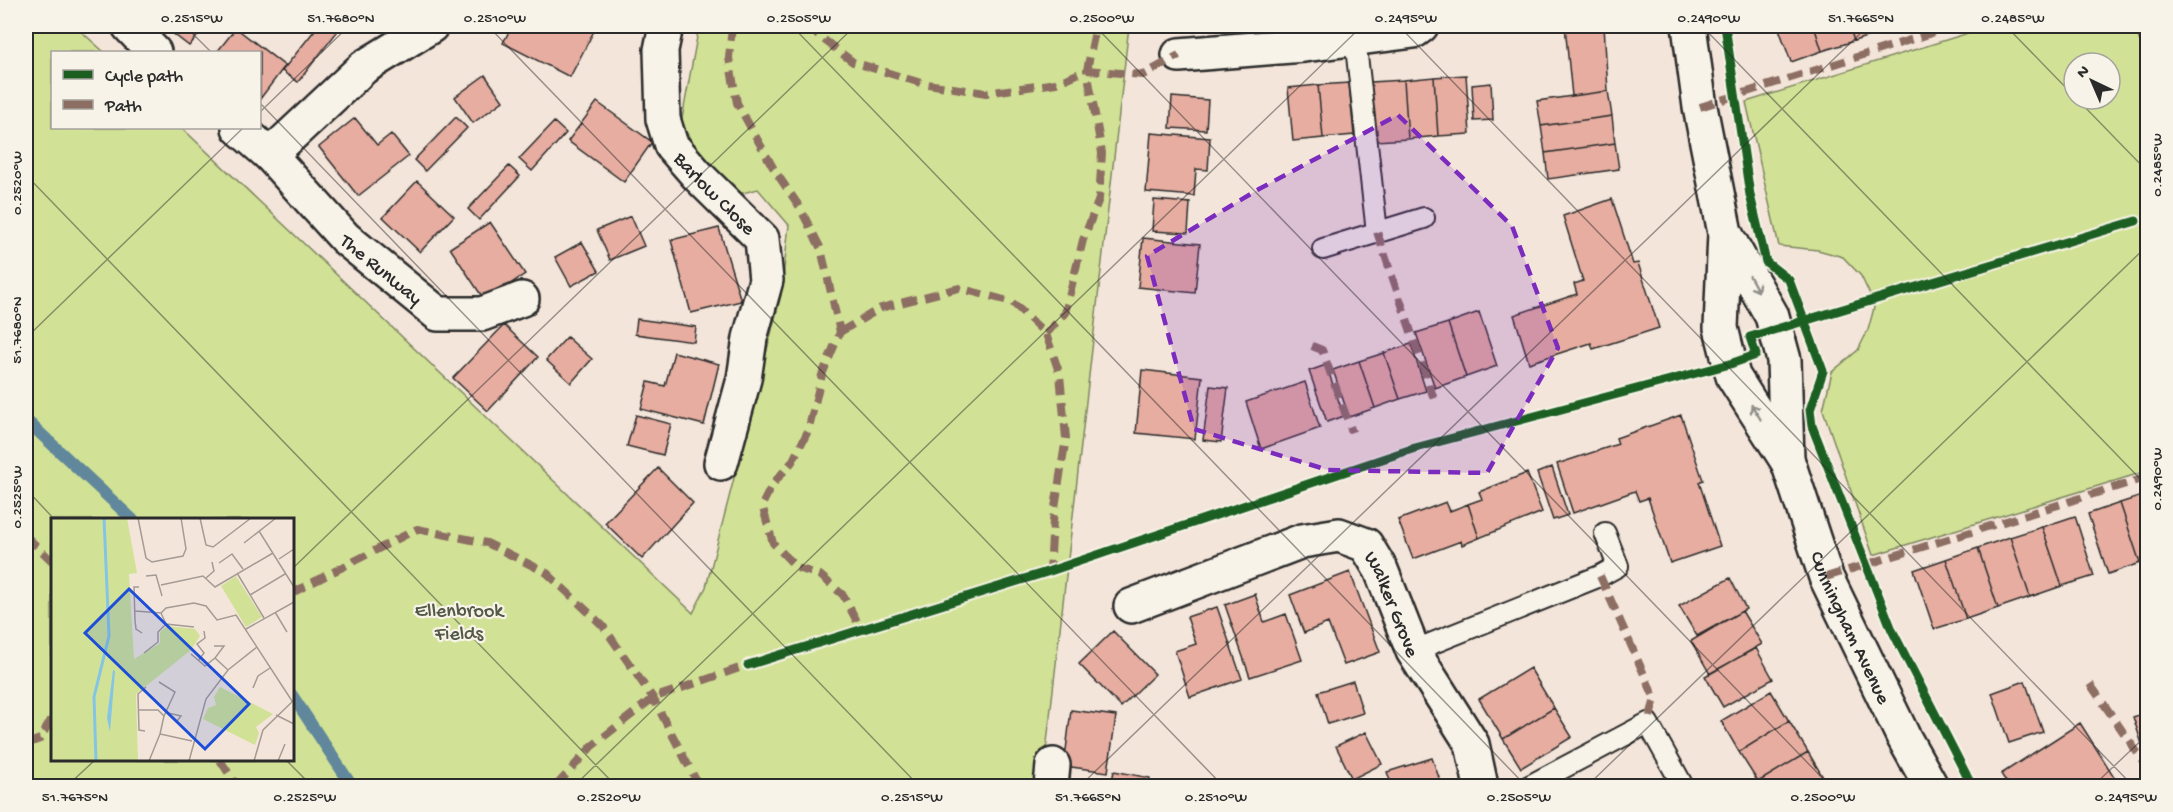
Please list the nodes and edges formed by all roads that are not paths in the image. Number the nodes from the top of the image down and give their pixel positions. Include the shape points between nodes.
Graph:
1 (129, 26) edge
2 (431, 26) edge
3 (666, 26) edge
4 (1421, 26) edge
5 (1689, 26) edge
6 (1304, 35) edge
7 (1354, 38) junction
8 (153, 51) edge
9 (1179, 55) dead end
10 (240, 129) edge
11 (270, 154) junction
12 (1424, 218) dead end
13 (1377, 232) junction
14 (1725, 233) junction
15 (1323, 249) dead end
16 (522, 299) dead end
17 (1788, 462) junction
18 (721, 463) dead end
19 (1605, 533) dead end
20 (1131, 606) dead end
21 (1413, 651) junction
22 (1481, 786) edge
23 (1529, 786) edge
24 (1683, 786) edge
25 (1931, 786) edge

1 - 8 street
2 - 11 street via 364,67
3 - 18 street, Barlow Close via 661,50 663,119 671,145 762,239 766,280
4 - 7 street via 1414,31
5 - 14 street, Cunningham Avenue via 1700,107
6 - 7 street
6 - 9 street
7 - 13 lane
10 - 11 street, The Runway
11 - 16 street, The Runway via 345,238 438,314 482,314
12 - 13 lane
13 - 15 lane
14 -> 17 street, Cunningham Avenue via 1776,330 1784,360
17 -> 14 street, Cunningham Avenue via 1733,376 1721,328
17 - 25 street, Cunningham Avenue via 1826,577
19 - 21 lane via 1618,566
20 - 21 street, Walker Grove via 1302,541 1339,535 1366,545 1381,570
21 - 22 street, Walker Grove via 1472,744
23 - 24 lane via 1648,723

